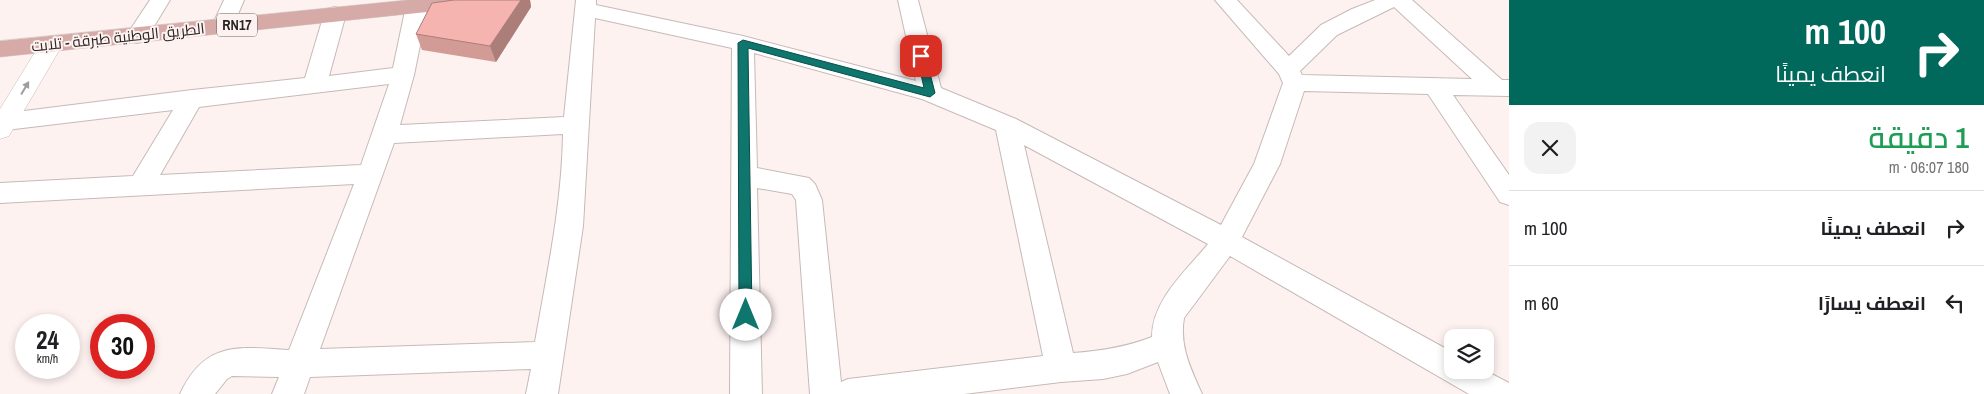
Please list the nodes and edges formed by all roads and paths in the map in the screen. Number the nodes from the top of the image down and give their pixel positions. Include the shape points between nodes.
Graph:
1 (160, 0) edge
2 (234, 0) edge
3 (474, 0) edge
4 (908, 0) edge
5 (1225, 0) edge
6 (1394, 0) edge
7 (1398, 0) edge
8 (586, 4) edge
9 (417, 6) junction
10 (335, 14) junction
11 (223, 26) junction
12 (137, 36) junction
13 (743, 43) junction
14 (41, 45) junction
15 (0, 49) edge
16 (403, 75) junction
17 (1292, 77) junction
18 (315, 85) junction
19 (1435, 87) junction
20 (1502, 87) edge
21 (930, 93) junction
22 (192, 98) junction
23 (2, 116) edge
24 (575, 125) junction
25 (1007, 125) junction
26 (385, 135) junction
27 (369, 174) junction
28 (746, 176) junction
29 (141, 186) junction
30 (0, 193) edge
31 (1509, 195) edge
32 (1226, 241) junction
33 (1167, 345) junction
34 (549, 355) junction
35 (1444, 363) edge
36 (299, 364) junction
37 (1061, 368) junction
38 (1472, 379) edge
39 (196, 394) edge
40 (288, 394) edge
41 (542, 394) edge
42 (746, 394) edge
43 (826, 394) edge
44 (848, 394) edge
45 (1186, 394) edge
46 (1499, 394) edge

1 - 12 street
2 - 11 street
3 - 9 main road, الطريق الوطنية طبرقة - تلابت / RN17
4 - 21 street
5 - 17 street
6 - 17 street via 1329,30
7 - 20 street
8 - 13 street via 620,18
8 - 24 street
9 - 10 main road, الطريق الوطنية طبرقة - تلابت / RN17
9 - 16 street
10 - 11 main road, الطريق الوطنية طبرقة - تلابت / RN17
10 - 18 street
11 - 12 main road, الطريق الوطنية طبرقة - تلابت / RN17
12 - 14 main road, الطريق الوطنية طبرقة - تلابت / RN17
13 - 21 street
13 - 28 street
14 - 15 main road, الطريق الوطنية طبرقة - تلابت / RN17
14 - 23 street
16 - 18 street
16 - 26 street
17 - 19 street
17 - 32 street via 1267,164
18 - 22 street
19 - 20 street
19 - 31 street
21 - 25 street
22 - 23 street
22 - 29 street
24 - 26 street
24 - 34 street via 569,226
25 - 32 street
25 - 37 street
26 - 27 street
27 - 29 street
27 - 36 street
28 - 42 street
28 - 43 street via 800,185 806,191
29 - 30 street
32 - 33 street via 1174,307 1166,325
32 - 35 street
33 - 37 street via 1127,360
33 - 45 street
34 - 36 street
34 - 41 street
36 - 39 street via 238,360 226,363 216,369
36 - 40 street
37 - 44 street
38 - 46 street

